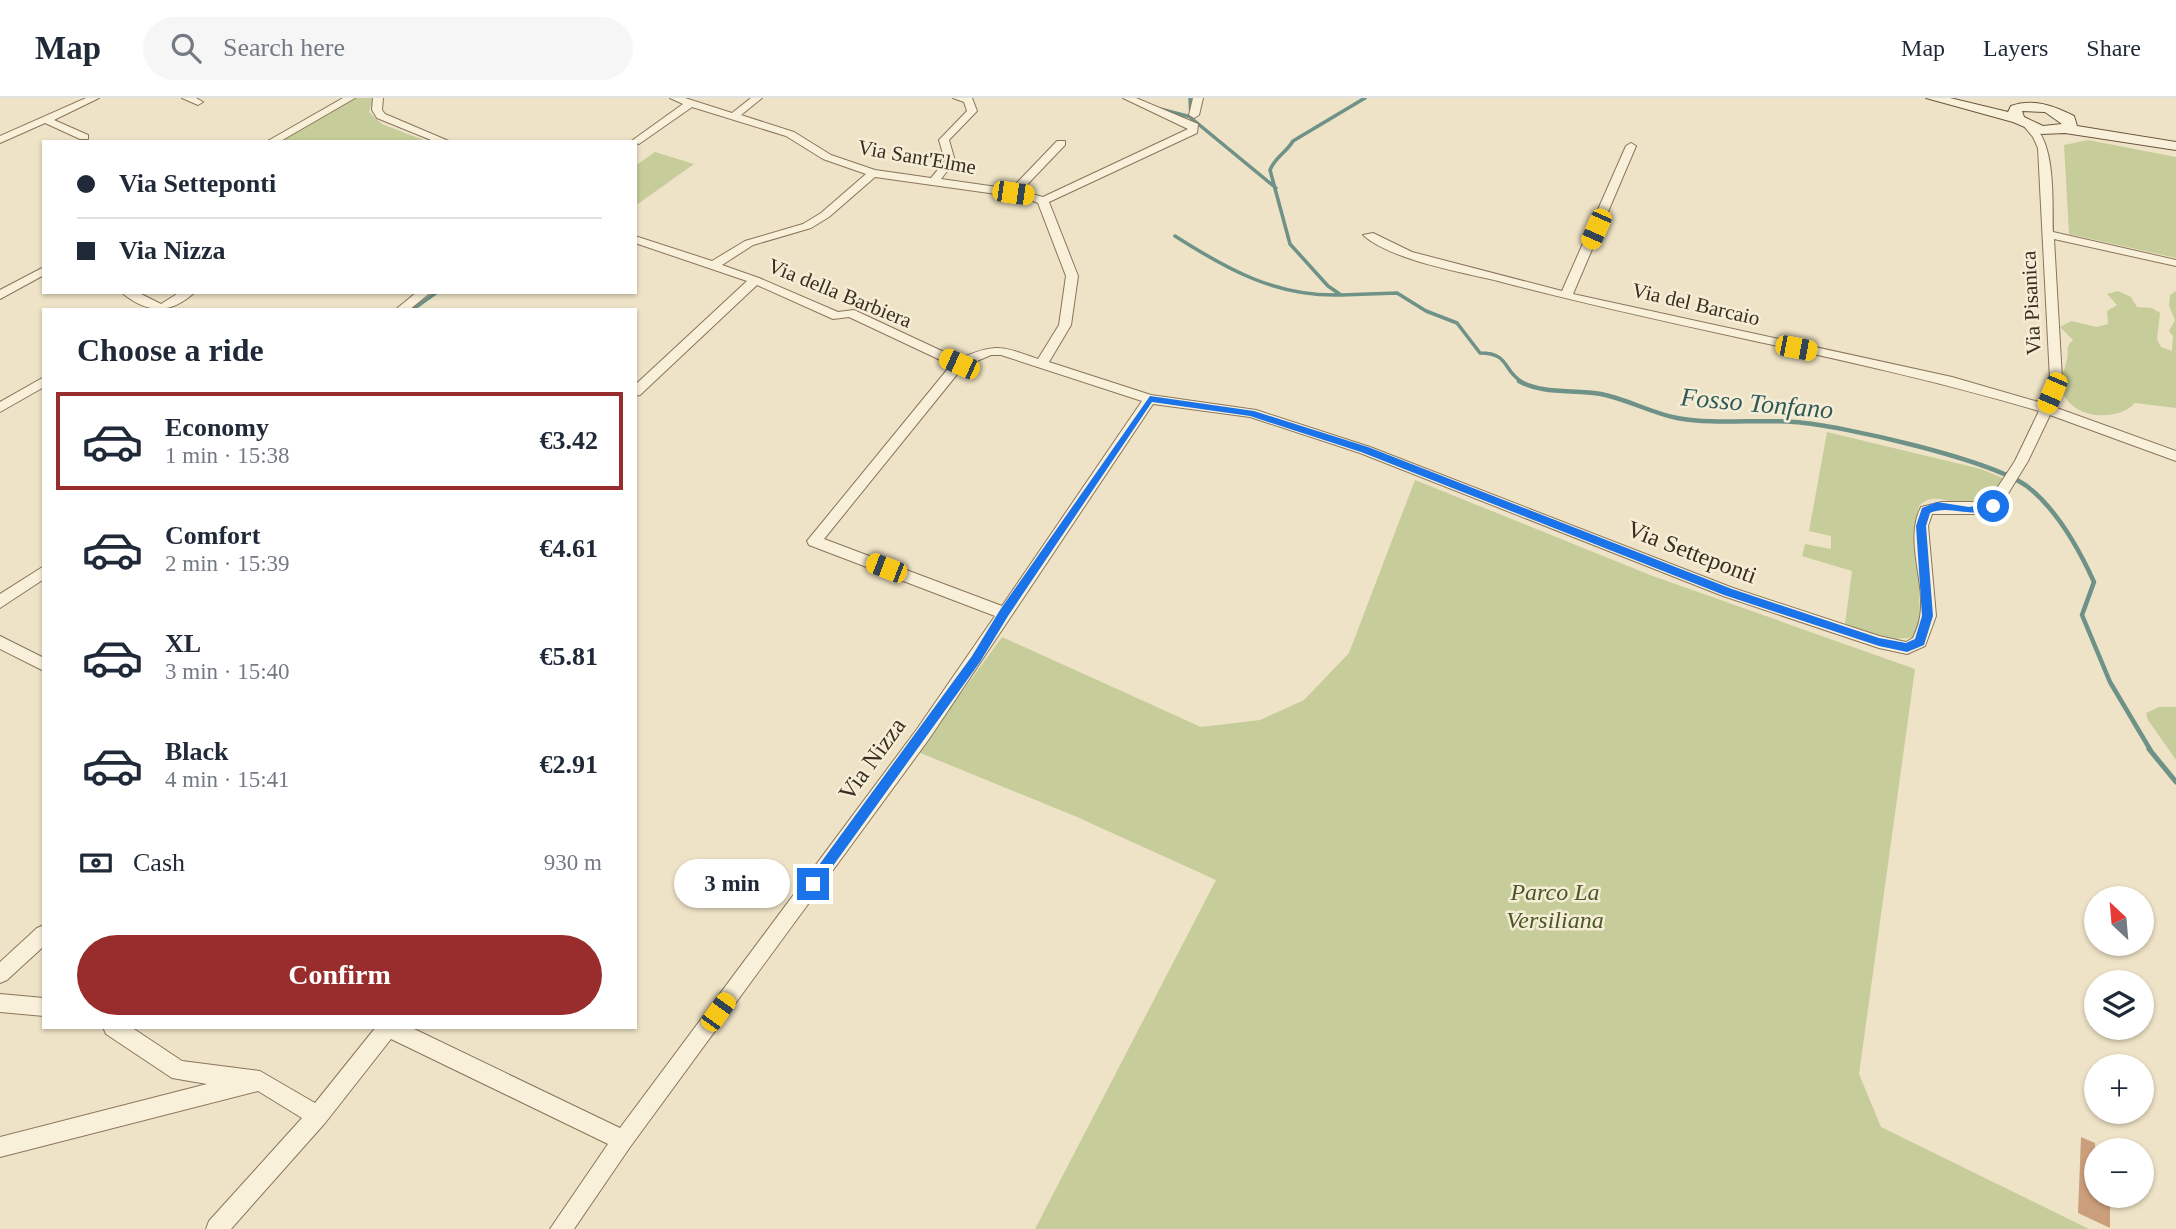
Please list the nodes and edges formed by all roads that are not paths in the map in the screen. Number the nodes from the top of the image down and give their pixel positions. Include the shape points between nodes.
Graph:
1 (94, 98) edge
2 (187, 98) edge
3 (350, 98) edge
4 (379, 98) edge
5 (675, 98) edge
6 (757, 98) edge
7 (958, 98) edge
8 (1128, 98) edge
9 (1198, 98) edge
10 (1933, 98) edge
11 (198, 102) dead end
12 (691, 103) junction
13 (2030, 109) edge
14 (735, 115) junction
15 (1194, 115) dead end
16 (46, 120) junction
17 (2063, 127) junction
18 (0, 128) edge
19 (13, 134) junction
20 (84, 136) dead end
21 (0, 140) edge
22 (275, 140) edge
23 (437, 140) edge
24 (637, 141) edge
25 (1060, 143) dead end
26 (1631, 146) dead end
27 (2176, 146) edge
28 (2043, 148) junction
29 (873, 173) junction
30 (933, 182) junction
31 (1013, 193) junction
32 (1041, 200) junction
33 (2048, 234) junction
34 (1369, 235) dead end
35 (637, 240) edge
36 (2176, 263) edge
37 (713, 265) junction
38 (42, 271) edge
39 (755, 280) junction
40 (131, 294) edge
41 (186, 294) edge
42 (422, 294) edge
43 (0, 295) edge
44 (1566, 296) junction
45 (157, 308) edge
46 (164, 308) edge
47 (404, 308) edge
48 (1043, 362) junction
49 (959, 364) junction
50 (42, 382) edge
51 (637, 390) edge
52 (1150, 399) junction
53 (0, 408) edge
54 (2046, 409) junction
55 (2176, 456) edge
56 (42, 572) edge
57 (0, 603) edge
58 (1004, 613) junction
59 (0, 642) edge
60 (42, 664) edge
61 (42, 936) edge
62 (0, 974) edge
63 (0, 1003) edge
64 (42, 1007) edge
65 (116, 1029) edge
66 (386, 1029) edge
67 (392, 1029) edge
68 (260, 1081) junction
69 (318, 1116) junction
70 (624, 1140) junction
71 (0, 1147) edge
72 (217, 1229) edge
73 (561, 1229) edge

1 - 16 street
2 - 11 street
3 - 22 street
4 - 23 street via 381,116
5 - 12 street, Via Sant'Elme
6 - 14 street
7 - 30 street via 968,99 972,111 944,140 950,161
8 - 32 street via 1194,126 1193,131
9 - 15 street
10 - 13 main road
12 - 14 street, Via Sant'Elme
12 - 24 street
13 - 17 main road
13 - 17 main road
13 - 28 street, Via Pisanica
14 - 29 street, Via Sant'Elme via 790,134 827,157
16 - 19 street
16 - 20 street
17 - 27 main road
17 - 28 street
18 - 19 street
19 - 21 street
25 - 31 street
26 - 44 street
28 - 33 street, Via Pisanica
29 - 30 street, Via Sant'Elme
29 - 37 street, Via della Barbiera via 807,226 749,243
30 - 31 street, Via Sant'Elme
31 - 32 street, Via Sant'Elme
32 - 48 street via 1072,276 1065,325
33 - 36 street, Via Pisanica
33 - 54 street, Via Pisanica via 2056,379
34 - 44 street, Via del Barcaio via 1408,254
35 - 37 street, Via della Barbiera
37 - 39 street, Via della Barbiera
38 - 43 street
39 - 49 street, Via della Barbiera via 837,316 850,313
39 - 51 street
40 - 45 street
41 - 46 street
42 - 47 street
44 - 54 street, Via del Barcaio via 1931,376
48 - 49 street via 1003,351
48 - 52 street
49 - 58 street via 814,541
50 - 53 street
52 - 54 street, Via Setteponti via 1251,413 1365,450 1728,592 1907,648 1920,642 1928,616 1921,526 1926,511 1937,506 1982,510 1993,506
52 - 58 street, Via Nizza
54 - 55 street, Via del Barcaio
56 - 57 street
58 - 70 street, Via Nizza via 923,734
59 - 60 street
61 - 62 street
63 - 64 street
65 - 68 street via 179,1071
66 - 69 street
67 - 70 street
68 - 69 street
68 - 71 street
69 - 72 street
70 - 73 street, Via Nizza

